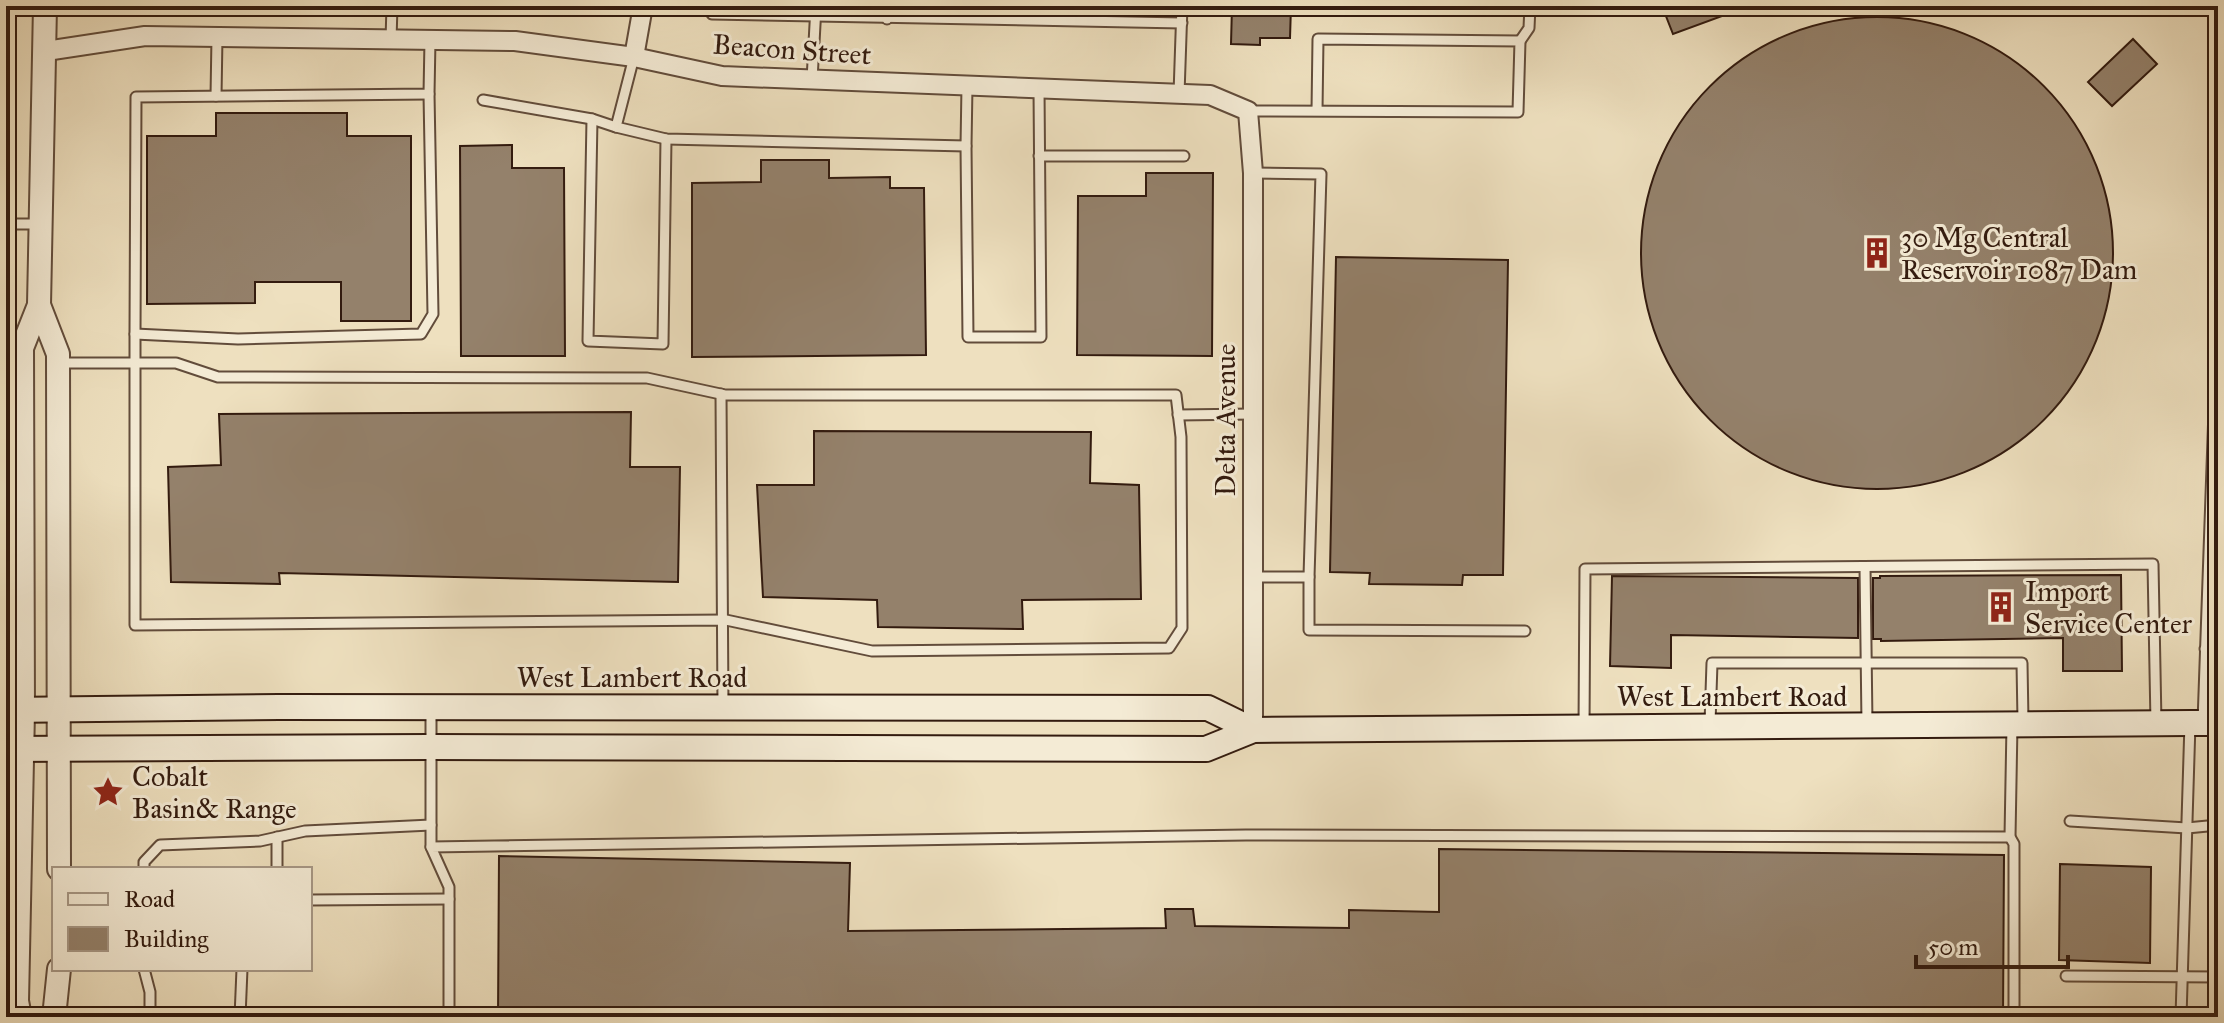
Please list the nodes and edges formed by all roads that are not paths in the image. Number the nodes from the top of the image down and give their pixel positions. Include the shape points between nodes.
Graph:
1 (45, 6) edge
2 (392, 6) edge
3 (643, 6) edge
4 (707, 6) edge
5 (816, 6) edge
6 (887, 6) edge
7 (1182, 6) edge
8 (1530, 6) edge
9 (815, 18) junction
10 (887, 19) junction
11 (1182, 23) junction
12 (217, 37) junction
13 (391, 40) junction
14 (430, 40) junction
15 (1520, 41) junction
16 (46, 51) junction
17 (634, 57) junction
18 (812, 80) junction
19 (967, 86) junction
20 (1039, 89) junction
21 (429, 94) junction
22 (1179, 94) junction
23 (216, 96) junction
24 (483, 100) dead end
25 (1248, 111) junction
26 (1317, 111) junction
27 (592, 119) junction
28 (616, 127) junction
29 (666, 139) junction
30 (966, 146) junction
31 (1039, 156) junction
32 (1184, 156) dead end
33 (1253, 173) junction
34 (6, 224) edge
35 (41, 224) junction
36 (2218, 297) edge
37 (39, 305) junction
38 (135, 334) junction
39 (58, 363) junction
40 (135, 363) junction
41 (721, 394) junction
42 (1253, 414) junction
43 (1178, 415) junction
44 (14, 427) edge
45 (1865, 567) junction
46 (1253, 577) junction
47 (1309, 577) junction
48 (722, 620) junction
49 (1525, 631) dead end
50 (2205, 649) junction
51 (2218, 649) edge
52 (1866, 664) junction
53 (431, 707) junction
54 (723, 707) junction
55 (15, 710) edge
56 (60, 710) junction
57 (2156, 723) junction
58 (2208, 723) edge
59 (2018, 724) junction
60 (1867, 725) junction
61 (1584, 727) junction
62 (1710, 727) junction
63 (1253, 730) junction
64 (430, 747) junction
65 (14, 749) edge
66 (59, 750) junction
67 (2070, 821) dead end
68 (431, 825) junction
69 (2218, 825) edge
70 (2187, 828) junction
71 (277, 837) junction
72 (2010, 837) junction
73 (431, 847) junction
74 (59, 867) edge
75 (144, 867) edge
76 (277, 867) edge
77 (449, 899) junction
78 (312, 900) edge
79 (59, 971) edge
80 (145, 971) edge
81 (242, 971) edge
82 (2066, 976) dead end
83 (2182, 977) junction
84 (2218, 977) edge
85 (20, 1017) edge
86 (54, 1017) edge
87 (150, 1017) edge
88 (240, 1017) edge
89 (449, 1017) edge
90 (2014, 1017) edge
91 (2181, 1017) edge

1 - 16 street
2 - 13 lane
3 - 17 street
4 - 9 lane via 712,14
5 - 9 lane
6 - 10 lane
7 - 11 lane
8 - 15 lane via 1529,28
9 - 10 lane
9 - 18 lane
10 - 11 lane
11 - 22 lane
12 - 13 street, Beacon Street
12 - 16 street, Beacon Street via 145,36
12 - 23 lane
13 - 14 street, Beacon Street
14 - 17 street, Beacon Street via 515,41
14 - 21 lane
15 - 26 lane via 1518,112
15 - 26 lane via 1318,39
16 - 35 street
17 - 18 street, Beacon Street via 722,76
17 - 28 lane
18 - 19 street, Beacon Street
19 - 20 street, Beacon Street
19 - 30 lane
20 - 22 street, Beacon Street
20 - 31 lane
21 - 23 lane
21 - 38 lane via 433,314 421,334 238,339
22 - 25 street, Beacon Street via 1210,95
23 - 38 lane via 136,97
24 - 27 lane
25 - 26 lane
25 - 33 street, Delta Avenue
27 - 28 lane
27 - 29 lane via 588,341 663,344
28 - 29 lane
29 - 30 lane
30 - 31 lane via 968,337 1041,337
31 - 32 lane
33 - 42 street, Delta Avenue
33 - 47 lane via 1321,174
34 - 35 lane
35 - 37 street
36 - 50 lane
37 - 39 street
37 - 44 street via 22,348
38 - 40 lane
39 - 40 lane
39 - 56 street
40 - 41 lane via 176,363 218,377 647,378
40 - 48 lane via 135,625
41 - 43 lane via 1176,395
41 - 48 lane
42 - 43 lane
42 - 46 street, Delta Avenue
43 - 48 lane via 1182,628 1169,648 872,651
44 - 55 street
45 - 52 lane
45 - 57 lane via 2153,564
45 - 61 lane via 1585,569
46 - 47 lane
46 - 63 street, Delta Avenue
47 - 49 lane via 1309,630
48 - 54 lane
50 - 51 lane
50 - 58 lane
52 - 59 lane via 2022,663
52 - 60 lane
52 - 62 lane via 1712,663
53 - 54 main road, West Lambert Road
53 - 56 main road, West Lambert Road
53 - 64 lane
54 - 63 main road, West Lambert Road via 1208,708
55 - 56 main road, West Lambert Road
55 - 65 street
56 - 66 street
57 - 58 main road, West Lambert Road
57 - 59 main road, West Lambert Road
58 - 70 lane
59 - 60 main road, West Lambert Road
59 - 72 lane
60 - 62 main road, West Lambert Road
61 - 62 main road, West Lambert Road
61 - 63 main road, West Lambert Road
63 - 64 main road, West Lambert Road via 1206,749
64 - 66 main road, West Lambert Road
64 - 68 lane
65 - 66 main road, West Lambert Road
65 - 85 street
66 - 74 street
67 - 70 lane
68 - 71 lane
68 - 73 lane
69 - 70 lane
70 - 83 lane
71 - 75 lane via 160,845
71 - 76 lane
72 - 73 lane via 1246,835
72 - 90 lane
73 - 77 lane
77 - 78 lane
77 - 89 lane
79 - 86 street
80 - 87 lane
81 - 88 lane
82 - 83 lane
83 - 84 lane
83 - 91 lane

